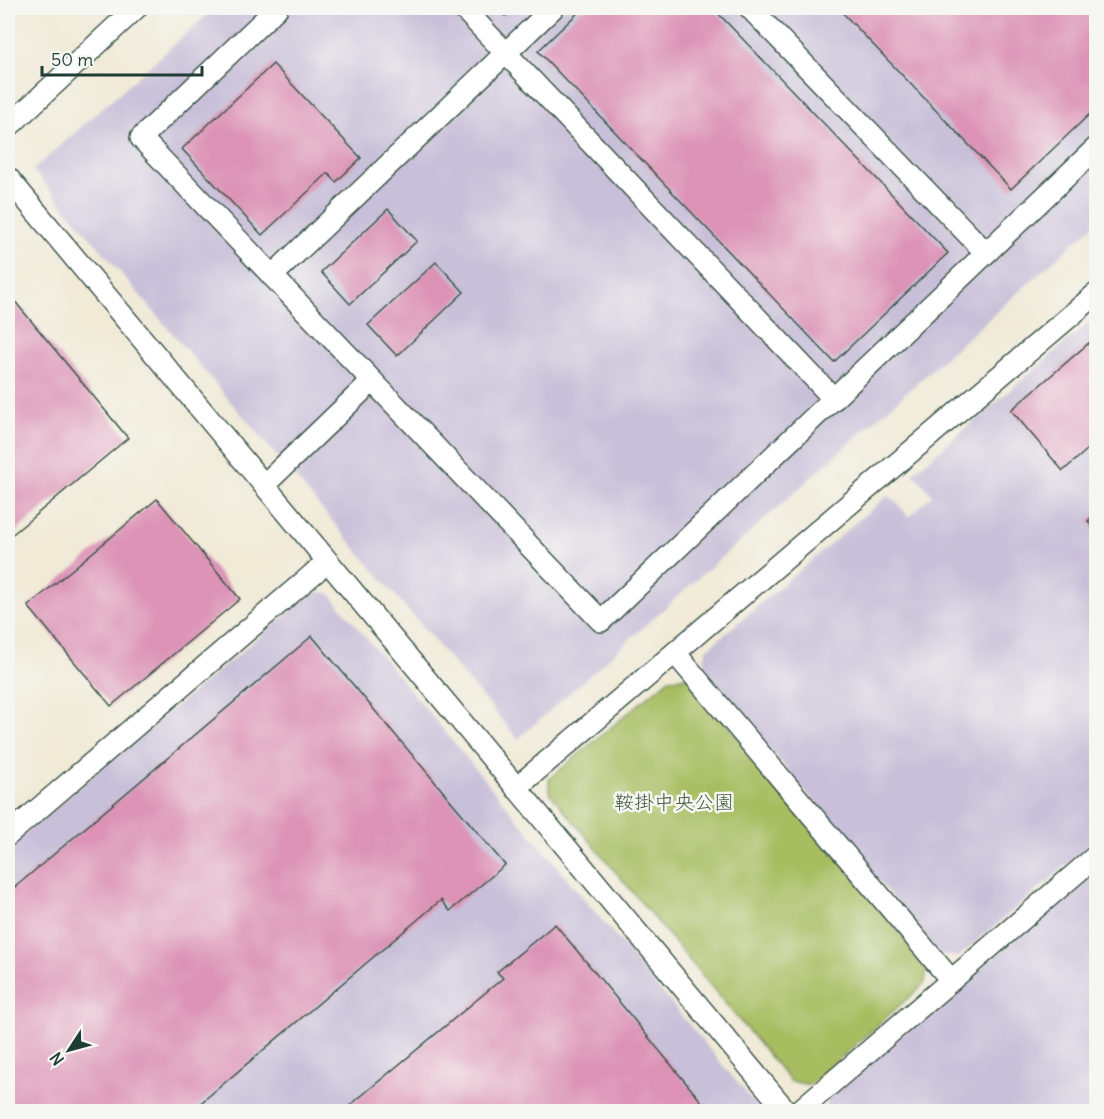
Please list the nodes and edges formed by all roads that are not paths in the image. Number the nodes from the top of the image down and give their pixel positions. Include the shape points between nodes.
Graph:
1 (135, 8) edge
2 (277, 8) edge
3 (463, 8) edge
4 (553, 8) edge
5 (750, 8) edge
6 (506, 52) junction
7 (8, 127) edge
8 (1096, 148) edge
9 (8, 178) edge
10 (986, 253) junction
11 (272, 276) junction
12 (1096, 294) edge
13 (372, 381) junction
14 (834, 399) junction
15 (264, 485) junction
16 (327, 562) junction
17 (675, 653) junction
18 (516, 788) junction
19 (8, 835) edge
20 (1096, 856) edge
21 (951, 980) junction
22 (787, 1112) edge
23 (798, 1112) edge

1 - 7 street
2 - 11 street via 141,138
3 - 6 street
4 - 6 street
5 - 10 street
6 - 11 street
6 - 14 street
8 - 10 street
9 - 15 street
10 - 14 street
11 - 13 street
12 - 17 street
13 - 14 street via 601,621
13 - 15 street
15 - 16 street
16 - 18 street
16 - 19 street
17 - 18 street
17 - 21 street
18 - 22 street
20 - 21 street
21 - 23 street

